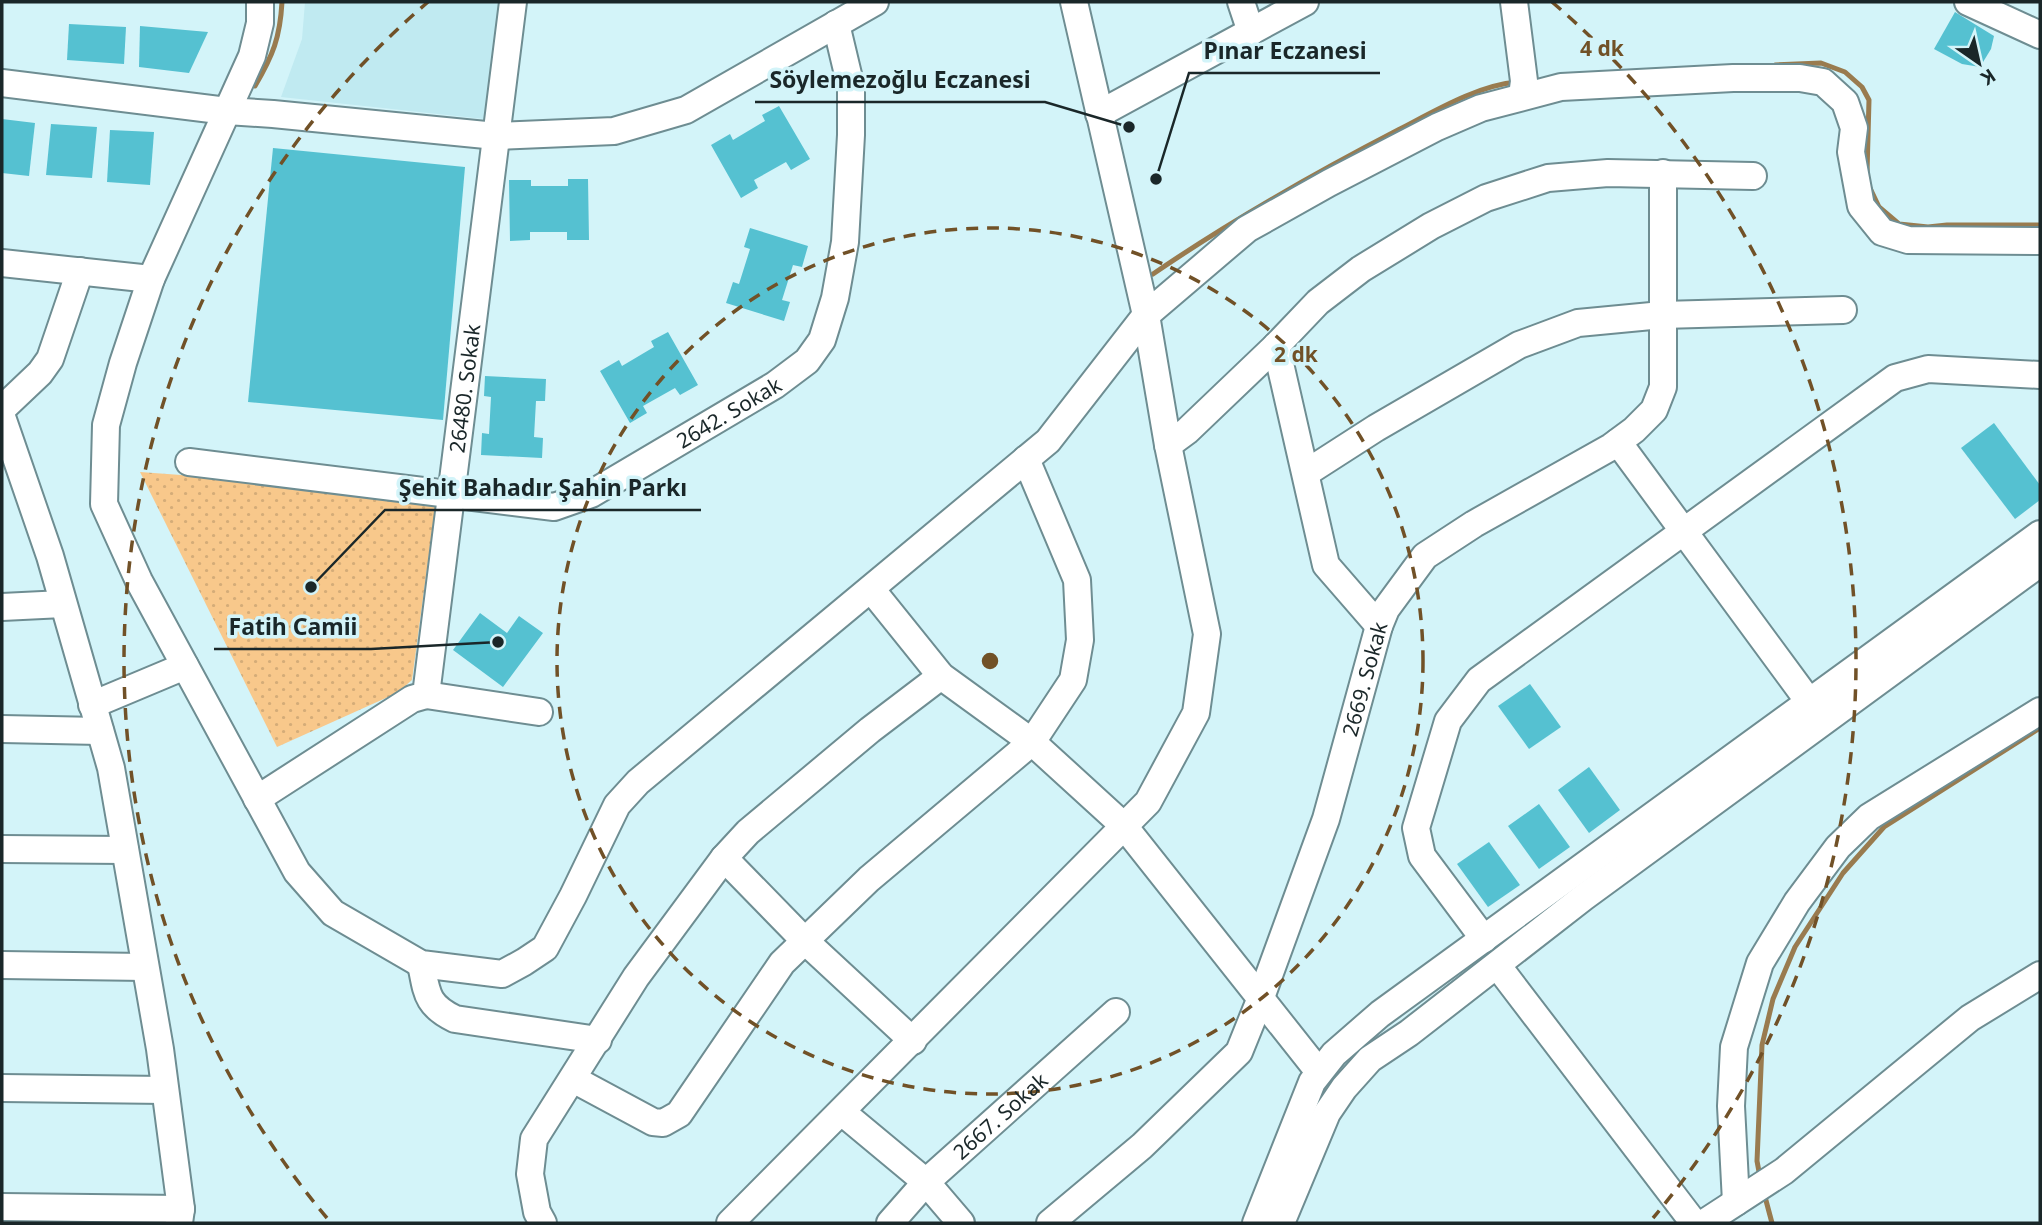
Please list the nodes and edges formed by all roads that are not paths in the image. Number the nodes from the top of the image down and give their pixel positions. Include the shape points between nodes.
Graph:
1 (260, 2) edge
2 (513, 2) edge
3 (876, 2) edge
4 (1074, 2) edge
5 (1241, 2) edge
6 (1305, 2) edge
7 (1514, 2) edge
8 (1968, 2) edge
9 (836, 24) junction
10 (1251, 32) junction
11 (2040, 35) edge
12 (2, 83) edge
13 (1522, 96) junction
14 (227, 111) junction
15 (1099, 114) junction
16 (496, 136) junction
17 (1663, 173) junction
18 (1753, 176) dead end
19 (2040, 241) edge
20 (2, 263) edge
21 (80, 271) junction
22 (151, 279) junction
23 (1843, 310) dead end
24 (1146, 315) junction
25 (1662, 316) junction
26 (1276, 346) junction
27 (2040, 375) edge
28 (2, 409) edge
29 (2, 417) edge
30 (1618, 442) junction
31 (1168, 445) junction
32 (1026, 459) junction
33 (189, 462) dead end
34 (1306, 473) junction
35 (450, 494) junction
36 (1684, 530) junction
37 (2040, 534) edge
38 (2040, 563) edge
39 (870, 589) junction
40 (63, 604) junction
41 (2, 607) edge
42 (1379, 626) junction
43 (186, 666) junction
44 (941, 676) junction
45 (426, 695) junction
46 (1810, 703) junction
47 (92, 705) junction
48 (2040, 711) edge
49 (539, 712) dead end
50 (2, 729) edge
51 (100, 732) junction
52 (1032, 742) junction
53 (257, 799) junction
54 (1124, 827) junction
55 (2, 849) edge
56 (125, 850) junction
57 (724, 858) junction
58 (1484, 939) junction
59 (804, 940) junction
60 (421, 964) junction
61 (2, 965) edge
62 (1497, 965) junction
63 (145, 967) junction
64 (2040, 975) edge
65 (1260, 1000) junction
66 (1116, 1012) dead end
67 (598, 1040) junction
68 (913, 1041) junction
69 (1320, 1072) junction
70 (573, 1079) junction
71 (2, 1087) edge
72 (165, 1090) junction
73 (843, 1112) junction
74 (926, 1182) junction
75 (1754, 1191) junction
76 (2, 1207) edge
77 (180, 1216) edge
78 (542, 1223) edge
79 (730, 1223) edge
80 (890, 1223) edge
81 (961, 1223) edge
82 (1050, 1223) edge
83 (1256, 1223) edge
84 (1281, 1223) edge
85 (1694, 1223) edge
86 (1704, 1223) edge

1 - 14 street via 252,56
2 - 16 street, 26480. Sokak
3 - 9 street
4 - 15 street
5 - 10 street
6 - 10 street
7 - 13 street
8 - 11 street
9 - 16 street via 686,110 614,131
9 - 35 street, 2642. Sokak via 852,87 845,242 822,340 807,361 775,385 591,494 554,506
10 - 15 street
12 - 14 street
13 - 19 street via 1561,87 1733,78 1823,82 1844,102 1854,128 1851,152 1861,206 1882,232 1908,240
13 - 24 street via 1437,127 1247,229
14 - 16 street
14 - 22 street
15 - 24 street
16 - 35 street, 26480. Sokak
17 - 18 street
17 - 25 street, 2669. Sokak
17 - 26 street via 1548,178 1486,198 1361,268 1318,302
20 - 21 street
21 - 22 street
21 - 28 street via 50,359
22 - 43 street via 106,425 104,504 139,581
23 - 25 street
24 - 31 street
24 - 32 street via 1048,441
25 - 30 street, 2669. Sokak via 1663,387 1654,411
25 - 34 street via 1578,323 1519,345
26 - 31 street
26 - 34 street
27 - 36 street via 1928,369 1895,379
29 - 40 street
30 - 36 street
30 - 42 street, 2669. Sokak via 1425,556
31 - 54 street via 1207,634 1196,713 1148,802
32 - 39 street
32 - 52 street via 1077,580 1080,640 1073,680
33 - 35 street, 2642. Sokak
34 - 42 street via 1326,565
35 - 45 street, 26480. Sokak
36 - 46 street
36 - 58 street via 1479,680 1448,721 1416,828 1422,856
37 - 46 street
38 - 62 street
39 - 44 street
39 - 60 street via 638,782 617,805 545,948 502,974
40 - 41 street
40 - 47 street
42 - 65 street, 2669. Sokak via 1326,820
43 - 47 street
43 - 53 street
44 - 52 street
44 - 57 street via 758,823
45 - 49 street
45 - 53 street via 412,699
46 - 58 street
47 - 51 street
48 - 75 street via 1869,817 1838,847 1760,963 1734,1047 1731,1106
50 - 51 street
51 - 56 street
52 - 54 street
52 - 59 street
53 - 60 street via 297,872 332,913
54 - 65 street
54 - 68 street
55 - 56 street
56 - 63 street
57 - 59 street
57 - 67 street via 636,977
58 - 69 street via 1380,1014
59 - 68 street
59 - 70 street via 782,963 679,1114 663,1124
60 - 67 street via 428,995 438,1011 455,1019
61 - 63 street
62 - 84 street via 1370,1059 1344,1088 1327,1113
62 - 85 street
63 - 72 street
64 - 75 street via 1970,1018
65 - 69 street
65 - 82 street, 2669. Sokak via 1239,1052 1142,1146
66 - 74 street, 2667. Sokak
67 - 70 street
68 - 73 street
69 - 83 street
70 - 78 street via 534,1139 530,1174
71 - 72 street
72 - 77 street
73 - 74 street
73 - 79 street
74 - 80 street, 2667. Sokak
74 - 81 street
75 - 86 street
76 - 77 street

